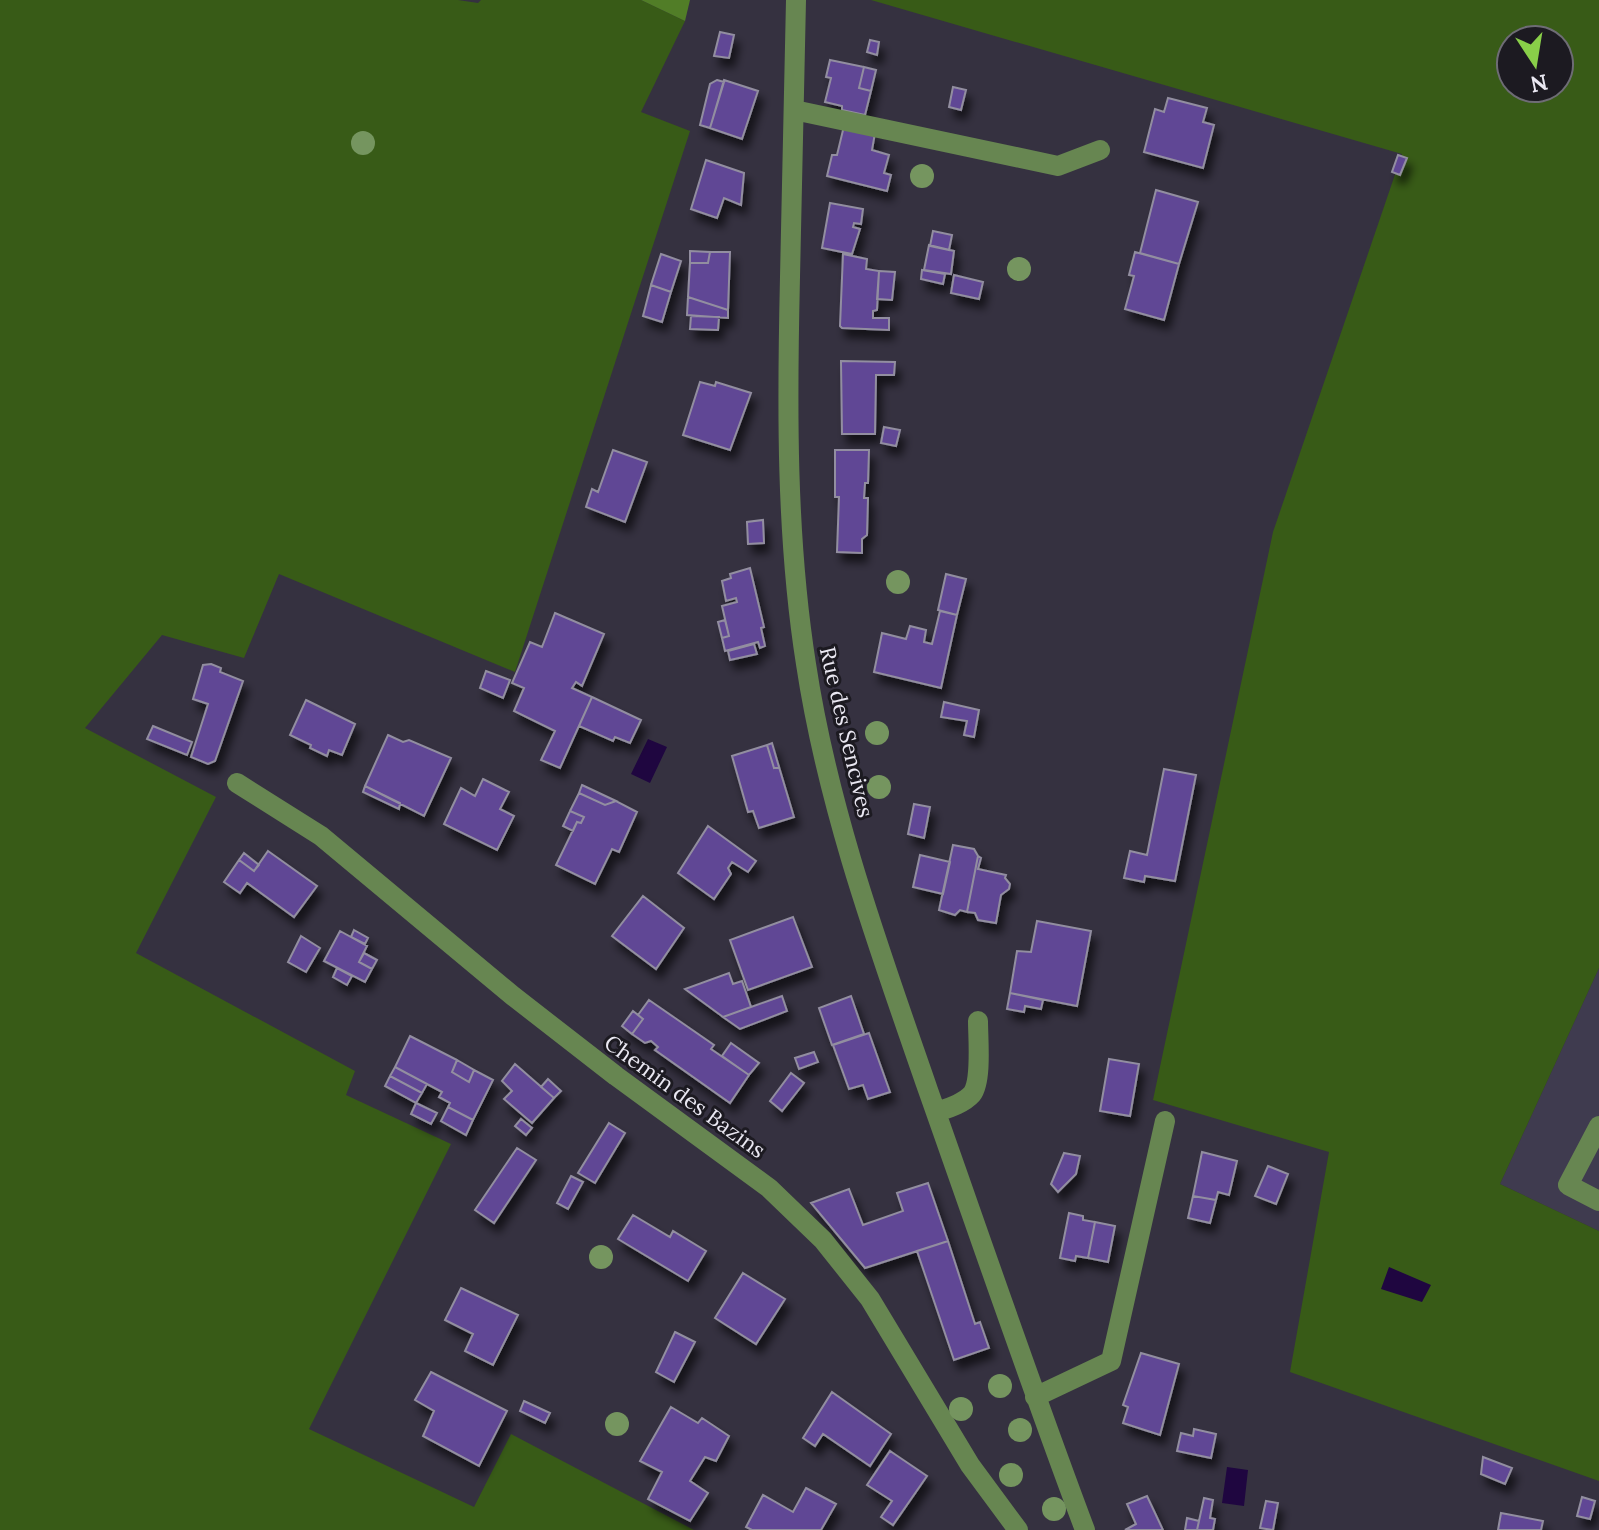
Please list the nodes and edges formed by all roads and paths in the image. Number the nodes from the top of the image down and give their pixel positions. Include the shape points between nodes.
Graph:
1 (796, 0) edge
2 (794, 110) junction
3 (1100, 150) dead end
4 (237, 783) dead end
5 (978, 1021) dead end
6 (936, 1112) junction
7 (1165, 1121) dead end
8 (1599, 1126) edge
9 (1599, 1201) edge
10 (1035, 1397) junction
11 (1009, 1526) edge
12 (1085, 1530) edge

1 - 2 street, Rue des Sencives
2 - 3 street via 1058,166
2 - 6 street, Rue des Sencives via 788,402 792,544 805,663 855,868
4 - 11 street, Chemin des Bazins via 321,836 525,1005 769,1188 823,1240 870,1299
5 - 6 street via 972,1093
6 - 10 street, Rue des Sencives
7 - 10 street via 1111,1361
8 - 9 street via 1568,1185
10 - 12 street, Rue des Sencives

